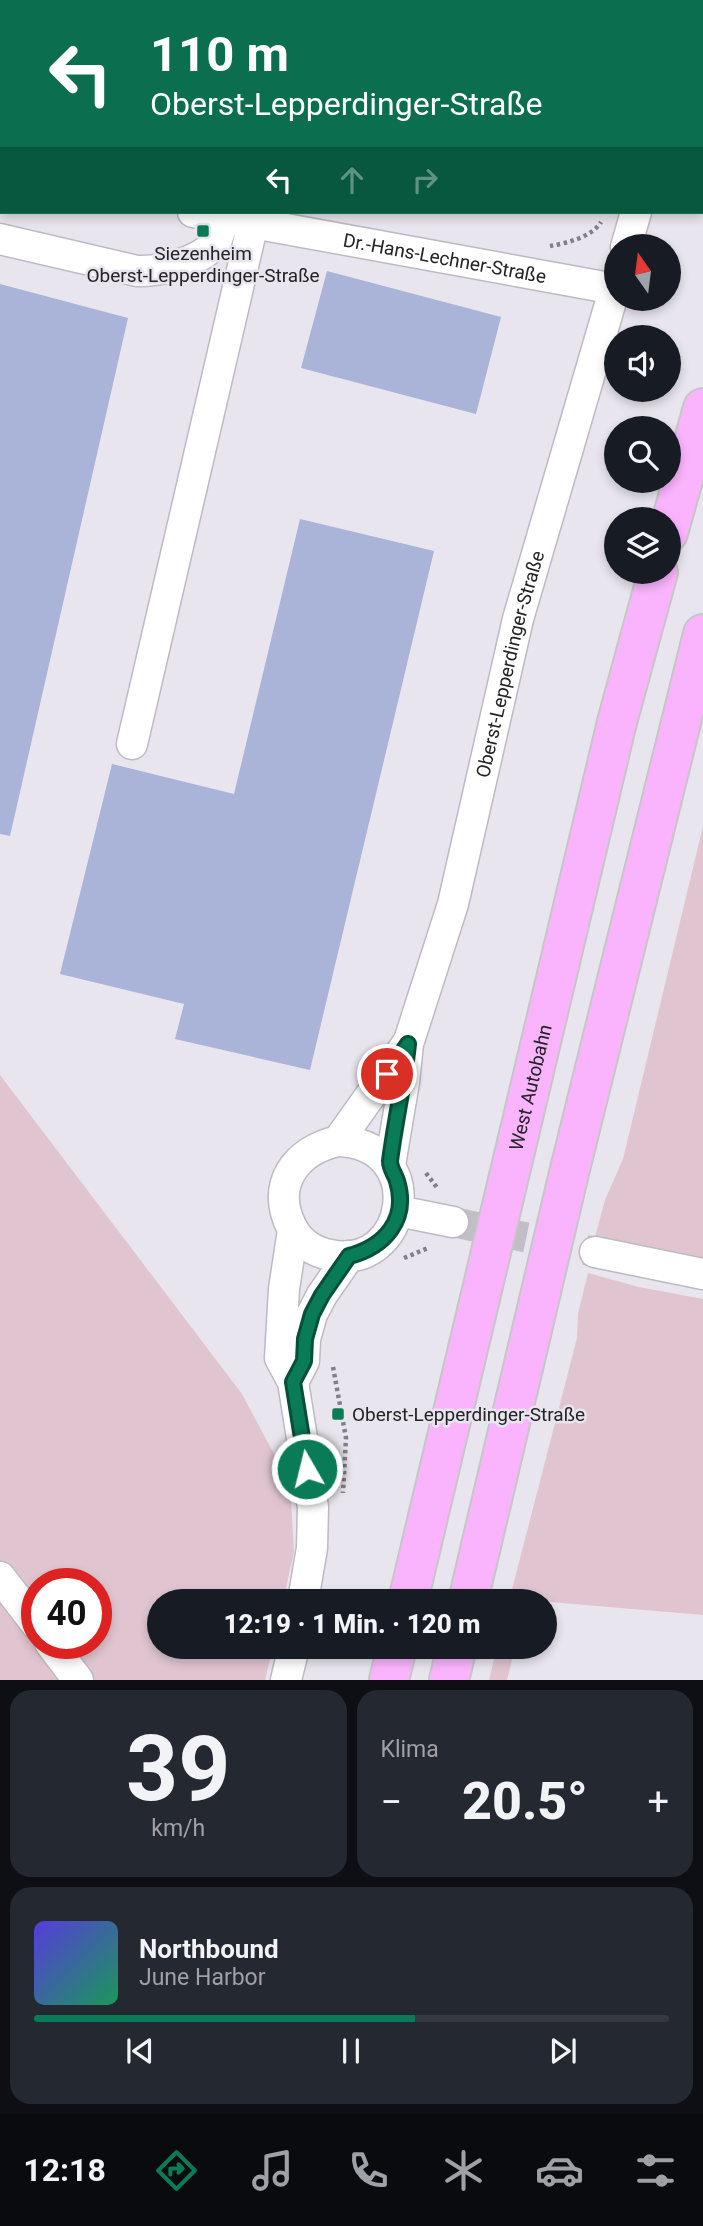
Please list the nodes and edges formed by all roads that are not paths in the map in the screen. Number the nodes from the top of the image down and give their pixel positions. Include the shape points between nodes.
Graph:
1 (203, 214) edge
2 (635, 214) edge
3 (223, 218) junction
4 (253, 223) junction
5 (630, 234) edge
6 (0, 239) edge
7 (604, 284) edge
8 (607, 312) edge
9 (703, 408) edge
10 (675, 507) edge
11 (655, 584) edge
12 (703, 634) edge
13 (132, 744) dead end
14 (408, 1044) junction
15 (338, 1141) junction
16 (390, 1165) junction
17 (398, 1211) junction
18 (293, 1230) junction
19 (445, 1234) tunnel mouth
20 (595, 1252) tunnel mouth
21 (349, 1256) junction
22 (703, 1274) edge
23 (293, 1382) junction
24 (0, 1577) edge
25 (305, 1589) edge
26 (411, 1589) edge
27 (471, 1589) edge
28 (21, 1604) edge
29 (62, 1659) edge
30 (290, 1659) edge
31 (394, 1659) edge
32 (454, 1659) edge
33 (78, 1680) edge
34 (286, 1680) edge
35 (389, 1680) edge
36 (450, 1680) edge

1 - 3 street, Dr.-Hans-Lechner-Straße
2 - 5 street
3 - 4 street, Dr.-Hans-Lechner-Straße
3 - 6 street via 216,242 200,255 153,272
4 - 7 street, Dr.-Hans-Lechner-Straße
4 - 13 street
8 - 14 street, Oberst-Lepperdinger-Straße via 518,619 453,904
9 - 10 highway
11 - 26 highway, West Autobahn via 617,722
12 - 27 highway
14 - 15 street, Oberst-Lepperdinger-Straße
14 - 16 street, Oberst-Lepperdinger-Straße
15 - 16 street via 362,1144
15 - 18 street via 302,1157 290,1173 284,1192 285,1212
16 - 17 street, Oberst-Lepperdinger-Straße via 400,1196
17 - 19 street
17 - 21 street via 381,1242
18 - 21 street via 312,1248
18 - 23 street via 280,1358
20 - 22 street
21 - 23 street via 312,1314 304,1361
23 - 25 street via 313,1507
24 - 28 street
29 - 33 street
30 - 34 street
31 - 35 highway
32 - 36 highway

